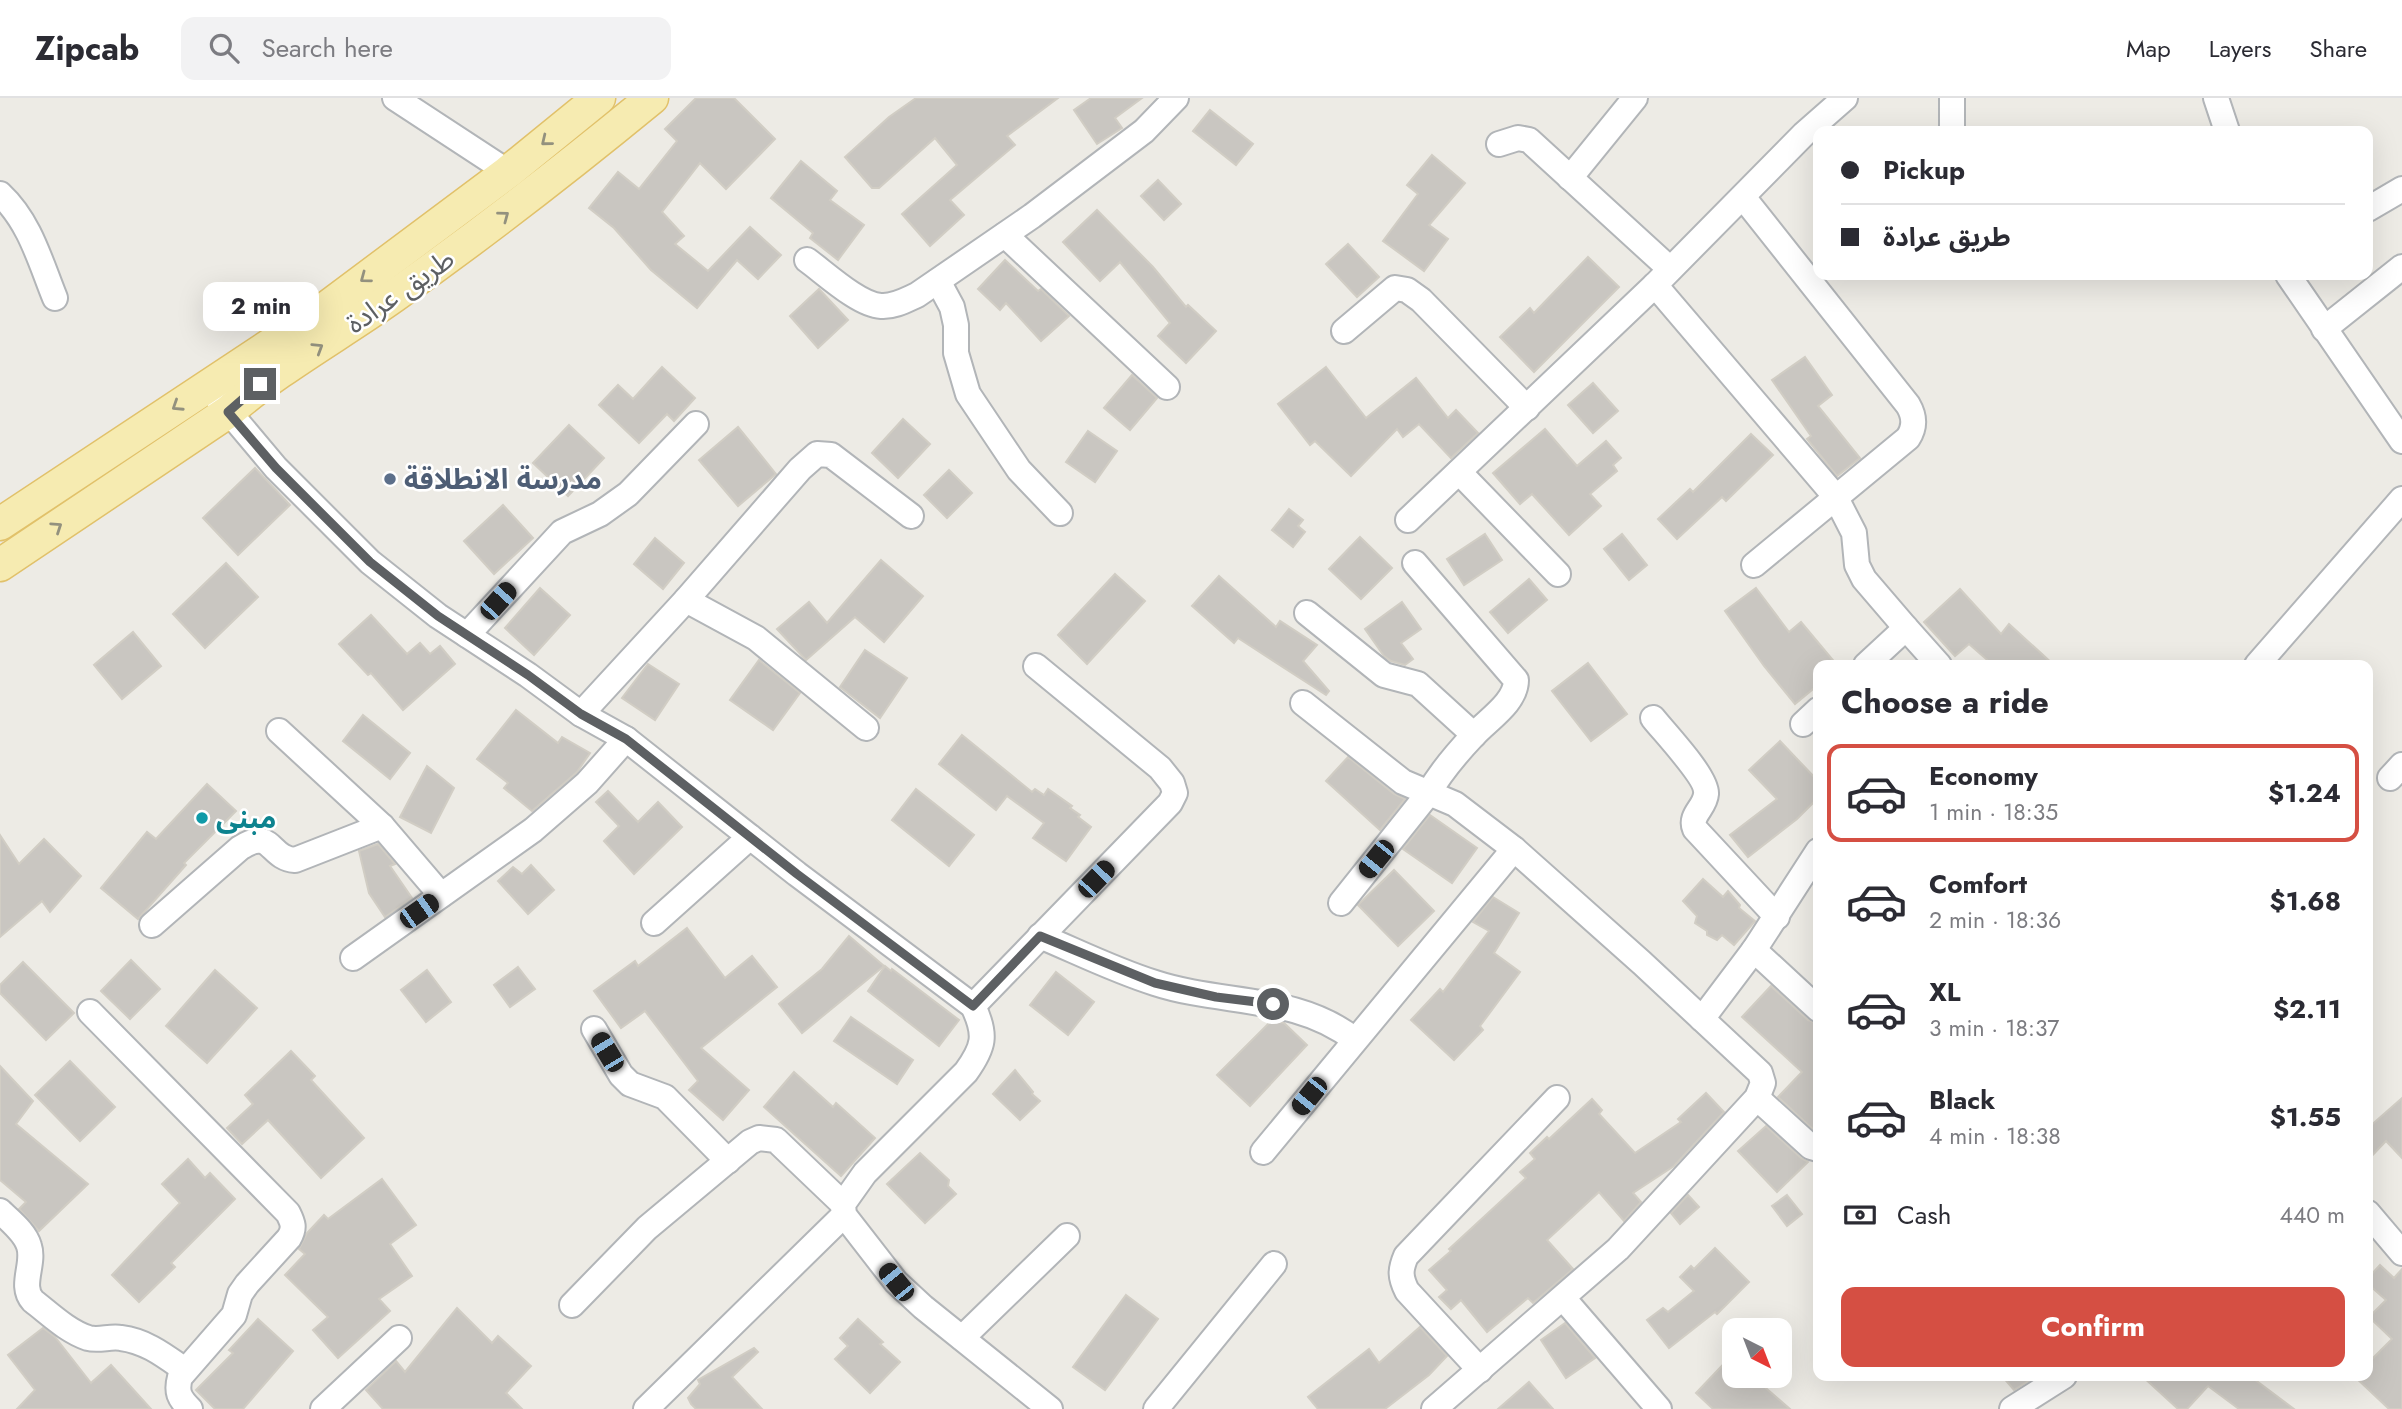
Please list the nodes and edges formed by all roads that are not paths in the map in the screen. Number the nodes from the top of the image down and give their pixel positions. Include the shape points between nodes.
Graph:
1 (395, 98) edge
2 (599, 98) edge
3 (652, 98) edge
4 (1175, 98) edge
5 (1635, 98) edge
6 (1845, 98) edge
7 (1952, 98) edge
8 (2216, 98) edge
9 (1813, 126) edge
10 (1813, 126) edge
11 (1952, 126) edge
12 (2225, 126) edge
13 (1499, 144) dead end
14 (508, 172) junction
15 (1570, 178) junction
16 (2402, 189) edge
17 (0, 194) edge
18 (1743, 197) junction
19 (2373, 206) edge
20 (1004, 235) junction
21 (807, 260) dead end
22 (2402, 268) edge
23 (1663, 277) junction
24 (2291, 280) edge
25 (937, 281) junction
26 (55, 298) dead end
27 (2324, 329) junction
28 (1344, 331) dead end
29 (207, 386) junction
30 (1167, 387) dead end
31 (1527, 408) junction
32 (228, 412) junction
33 (696, 424) dead end
34 (2402, 441) edge
35 (1459, 472) junction
36 (1835, 496) junction
37 (2402, 499) edge
38 (1060, 513) dead end
39 (911, 516) dead end
40 (1408, 520) dead end
41 (0, 524) edge
42 (1415, 563) dead end
43 (0, 565) edge
44 (1754, 565) dead end
45 (1558, 574) dead end
46 (686, 600) junction
47 (1307, 613) dead end
48 (1906, 628) junction
49 (467, 635) junction
50 (1871, 660) edge
51 (1935, 660) edge
52 (2261, 660) edge
53 (1036, 666) dead end
54 (1303, 703) dead end
55 (581, 714) junction
56 (1653, 718) dead end
57 (866, 728) dead end
58 (279, 731) dead end
59 (1474, 735) junction
60 (626, 739) junction
61 (1428, 793) junction
62 (382, 826) junction
63 (750, 837) junction
64 (1514, 849) junction
65 (1813, 859) edge
66 (441, 895) junction
67 (1341, 903) dead end
68 (1777, 917) junction
69 (654, 923) dead end
70 (152, 925) dead end
71 (1040, 936) junction
72 (1754, 950) junction
73 (352, 958) dead end
74 (1813, 1004) edge
75 (973, 1006) junction
76 (90, 1012) dead end
77 (1702, 1019) junction
78 (594, 1030) dead end
79 (1355, 1040) junction
80 (1557, 1098) dead end
81 (1757, 1098) junction
82 (1813, 1148) edge
83 (1263, 1152) dead end
84 (728, 1161) junction
85 (843, 1209) junction
86 (0, 1211) edge
87 (2373, 1224) edge
88 (1066, 1236) dead end
89 (2402, 1254) edge
90 (1274, 1264) dead end
91 (1563, 1298) junction
92 (572, 1305) dead end
93 (399, 1338) dead end
94 (962, 1338) junction
95 (185, 1370) junction
96 (1480, 1370) junction
97 (2056, 1381) edge
98 (190, 1409) edge
99 (323, 1409) edge
100 (646, 1409) edge
101 (1050, 1409) edge
102 (1156, 1409) edge
103 (1434, 1409) edge
104 (1659, 1409) edge
105 (2012, 1409) edge

1 - 14 street
2 -> 14 main road
32 -> 3 main road, طريق عرادة via 260,384 342,333 460,249
4 - 20 street via 1144,131
5 - 15 street
6 - 9 street
7 - 11 street
8 - 12 street
10 - 18 street
13 - 15 street via 1529,140
14 -> 29 main road via 326,308
15 - 23 street
16 - 19 street
17 - 26 street via 27,229
18 - 23 street
18 - 36 street via 1913,414 1908,438
20 - 25 street
20 - 30 street
21 - 25 street via 862,300 880,306 917,295
22 - 27 street
23 - 31 street
23 - 36 street
24 - 27 street
25 - 38 street via 952,307 956,353 968,394 1019,470
27 - 34 street
28 - 31 street via 1395,288 1407,290
29 - 32 street
29 -> 41 main road
31 - 35 street
43 -> 32 main road, طريق عرادة
32 - 49 street via 276,468 370,562
33 - 49 street via 628,494 562,532
35 - 40 street
35 - 45 street
36 - 44 street
36 - 48 street via 1854,533 1857,565 1864,579
37 - 52 street
39 - 46 street via 831,455 817,454
42 - 59 street via 1516,680 1510,697
46 - 55 street
46 - 57 street via 756,638
47 - 59 street via 1384,675 1418,684
48 - 50 street
48 - 51 street
49 - 55 street
53 - 71 street via 1160,768 1175,793
54 - 61 street via 1403,782
55 - 60 street
56 - 68 street via 1705,783 1705,799 1693,819 1695,829
58 - 62 street
59 - 61 street
60 - 63 street
60 - 66 street via 587,783 533,830
61 - 64 street via 1455,804
61 - 67 street
62 - 66 street
62 - 70 street via 295,860 286,860 265,841 251,841
63 - 69 street
63 - 75 street
64 - 77 street
64 - 79 street
65 - 68 street
66 - 73 street
68 - 72 street
71 - 75 street
71 - 79 street via 1155,983 1288,1007 1341,1029
72 - 74 street
72 - 77 street
75 - 85 street via 984,1035 977,1057 865,1172
76 - 95 street via 293,1222 289,1238 240,1294 234,1315
77 - 81 street via 1760,1073 1763,1083
78 - 84 street via 630,1084 665,1097
79 - 83 street
80 - 96 street via 1406,1256 1401,1269 1408,1291
81 - 82 street
81 - 91 street via 1618,1250
84 - 85 street via 759,1138 776,1140
84 - 92 street via 647,1228
85 - 94 street via 896,1282
85 - 100 street
86 - 95 street via 30,1247 27,1287 33,1301 90,1338 139,1341
87 - 89 street
88 - 94 street
90 - 102 street
91 - 96 street
91 - 104 street
93 - 99 street
94 - 101 street
95 - 98 street via 177,1388
96 - 103 street
97 - 105 street

